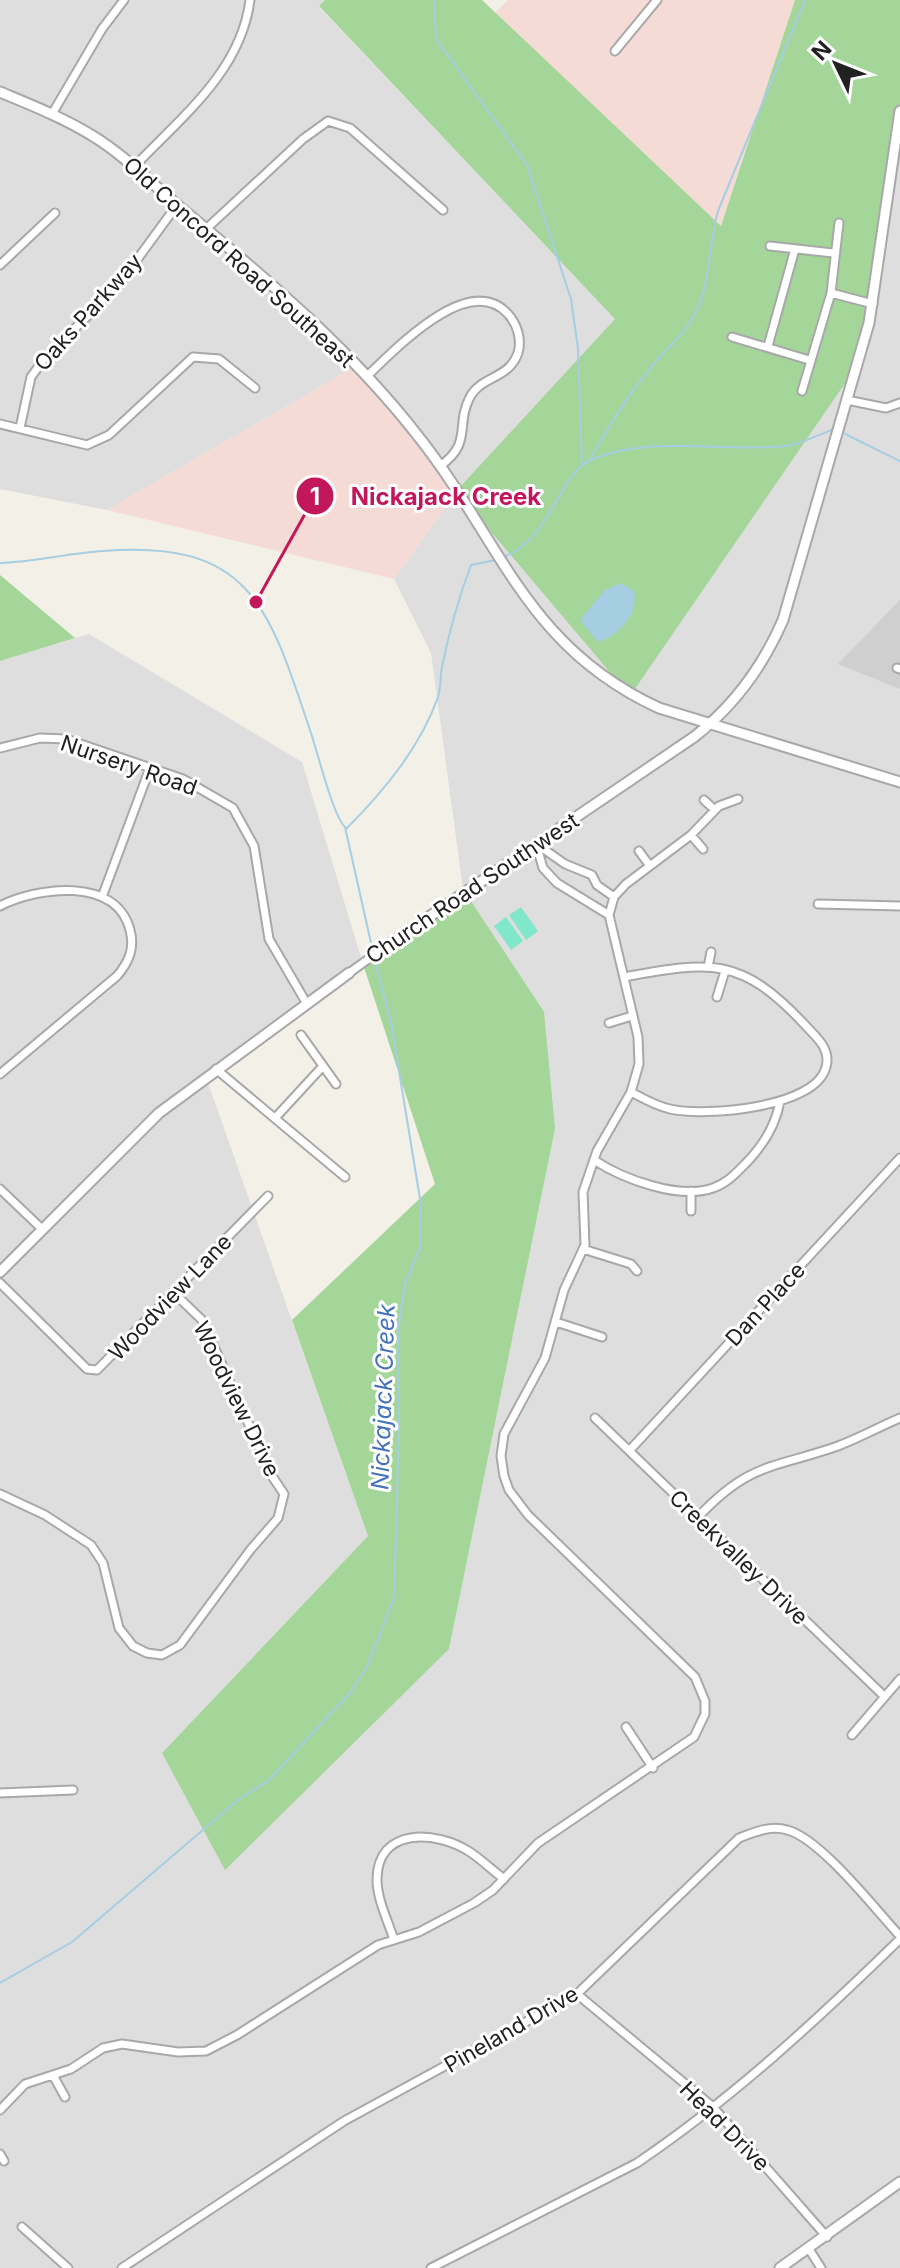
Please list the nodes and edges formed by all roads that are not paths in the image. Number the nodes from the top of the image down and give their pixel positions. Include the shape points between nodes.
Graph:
1 (124, 0) edge
2 (250, 0) edge
3 (657, 0) edge
4 (615, 51) dead end
5 (0, 92) edge
6 (900, 111) edge
7 (52, 114) junction
8 (133, 168) junction
9 (896, 176) edge
10 (177, 205) junction
11 (443, 210) dead end
12 (55, 213) dead end
13 (839, 223) dead end
14 (206, 229) junction
15 (770, 246) dead end
16 (795, 249) junction
17 (833, 253) junction
18 (0, 265) edge
19 (831, 293) junction
20 (873, 304) junction
21 (732, 337) dead end
22 (768, 346) junction
23 (809, 360) junction
24 (367, 376) junction
25 (255, 388) dead end
26 (802, 391) dead end
27 (847, 400) junction
28 (900, 403) edge
29 (0, 424) edge
30 (20, 428) junction
31 (440, 466) junction
32 (710, 725) junction
33 (0, 748) edge
34 (150, 768) junction
35 (900, 782) edge
36 (738, 799) dead end
37 (704, 800) dead end
38 (715, 810) junction
39 (691, 835) junction
40 (536, 844) junction
41 (703, 849) dead end
42 (639, 851) dead end
43 (650, 866) junction
44 (597, 885) junction
45 (102, 897) junction
46 (614, 897) junction
47 (582, 900) junction
48 (818, 904) dead end
49 (0, 906) edge
50 (900, 906) edge
51 (609, 915) junction
52 (392, 942) joint
53 (711, 952) dead end
54 (708, 967) junction
55 (725, 971) junction
56 (349, 973) joint
57 (624, 977) junction
58 (717, 997) dead end
59 (307, 1004) junction
60 (632, 1016) junction
61 (609, 1023) dead end
62 (301, 1035) dead end
63 (323, 1066) junction
64 (216, 1069) junction
65 (0, 1074) edge
66 (336, 1084) dead end
67 (631, 1092) junction
68 (780, 1101) junction
69 (276, 1117) junction
70 (900, 1158) edge
71 (594, 1160) junction
72 (345, 1177) dead end
73 (0, 1189) edge
74 (691, 1191) junction
75 (268, 1196) dead end
76 (691, 1211) dead end
77 (42, 1229) junction
78 (583, 1249) junction
79 (637, 1271) dead end
80 (0, 1272) edge
81 (0, 1283) edge
82 (173, 1292) junction
83 (556, 1322) junction
84 (602, 1337) dead end
85 (595, 1418) dead end
86 (900, 1418) edge
87 (629, 1451) junction
88 (0, 1494) edge
89 (698, 1517) junction
90 (900, 1679) edge
91 (884, 1696) junction
92 (626, 1727) dead end
93 (852, 1735) dead end
94 (653, 1768) junction
95 (73, 1790) dead end
96 (0, 1793) edge
97 (504, 1879) junction
98 (900, 1937) edge
99 (394, 1940) junction
100 (577, 1994) junction
101 (54, 2077) junction
102 (65, 2097) dead end
103 (713, 2107) junction
104 (0, 2110) edge
105 (900, 2182) edge
106 (22, 2227) dead end
107 (827, 2237) junction
108 (809, 2249) junction
109 (68, 2268) edge
110 (122, 2268) edge
111 (431, 2268) edge
112 (780, 2268) edge
113 (821, 2268) edge

1 - 7 street
2 - 8 street via 234,54 212,85
3 - 4 street
5 - 7 street, Old Concord Road Southeast
6 - 9 street, Church Road Southwest
7 - 8 street, Old Concord Road Southeast via 93,136
8 - 10 street, Old Concord Road Southeast
9 - 20 street, Church Road Southwest
10 - 14 street, Old Concord Road Southeast
10 - 30 street, Oaks Parkway via 117,287 31,377
11 - 14 street via 350,128 328,121
12 - 18 street
13 - 17 street
14 - 24 street, Old Concord Road Southeast
15 - 16 street
16 - 17 street
16 - 22 street
17 - 19 street
19 - 20 street
19 - 23 street
20 - 27 street, Church Road Southwest
21 - 22 street
22 - 23 street
23 - 26 street
24 - 31 street, Old Concord Road Southeast
24 - 31 street via 456,304 492,302 511,318 520,341 518,353 504,373 475,389 468,399 462,443
25 - 30 street via 219,359 193,357 109,435 87,445
27 - 28 street via 886,408
27 - 32 street, Church Road Southwest via 778,632 756,672
29 - 30 street
31 - 32 street, Old Concord Road Southeast via 549,630 598,673 651,705
32 - 35 street, Old Concord Road Southeast
32 - 40 street, Church Road Southwest
33 - 34 street, Nursery Road via 40,738 66,739
34 - 45 street
34 - 59 street, Nursery Road via 212,794 239,817 254,846 269,939
36 - 38 street
37 - 38 street
38 - 39 street
39 - 41 street
39 - 43 street
40 - 44 street via 592,875
40 - 47 street via 550,876
40 - 52 street, Church Road Southwest
42 - 43 street
43 - 46 street
44 - 46 street
44 - 47 street
45 - 49 street via 53,890
45 - 65 street via 130,927 128,961
46 - 51 street
47 - 51 street
48 - 50 street
51 - 57 street
52 - 56 street, Church Road Southwest
53 - 54 street
54 - 55 street
54 - 57 street via 677,966
55 - 58 street
55 - 68 street via 768,989 825,1050 825,1072 814,1087
56 - 59 street, Church Road Southwest
57 - 60 street
59 - 64 street, Church Road Southwest
60 - 61 street
60 - 67 street via 639,1051
62 - 63 street
63 - 66 street
63 - 69 street
64 - 69 street
64 - 77 street, Church Road Southwest via 159,1113
67 - 68 street via 658,1106 686,1111
67 - 71 street
68 - 74 street via 766,1139 731,1178
69 - 72 street
70 - 87 street, Dan Place
71 - 74 street via 635,1181
71 - 78 street via 582,1203 587,1234
73 - 77 street
74 - 76 street
75 - 82 street, Woodview Lane
77 - 80 street, Church Road Southwest
78 - 79 street via 631,1264
78 - 83 street
81 - 82 street, Woodview Lane via 91,1372
82 - 88 street, Woodview Drive via 202,1320 284,1494 278,1518 180,1645 162,1655 133,1646 119,1628 103,1563 91,1545 59,1522
83 - 84 street
83 - 94 street via 545,1358 504,1434 501,1456 509,1490 528,1515 695,1677 705,1701 701,1726 680,1750
85 - 87 street, Creekvalley Drive
86 - 89 street via 840,1445 744,1476
87 - 89 street, Creekvalley Drive
89 - 91 street, Creekvalley Drive
90 - 91 street
91 - 93 street
92 - 94 street
94 - 97 street via 538,1843
95 - 96 street
97 - 99 street via 474,1903
97 - 99 street via 453,1844 432,1837 402,1838 384,1852 377,1871 376,1884
98 - 100 street, Pineland Drive via 831,1861 801,1836 772,1828 739,1838
98 - 103 street via 777,2057
99 - 101 street via 206,2051 122,2044 103,2048
100 - 103 street, Head Drive
100 - 110 street, Pineland Drive via 344,2121
101 - 102 street
101 - 104 street via 25,2084
103 - 107 street, Head Drive
103 - 111 street via 637,2163
105 - 107 street
106 - 109 street
107 - 108 street
108 - 112 street
108 - 113 street

